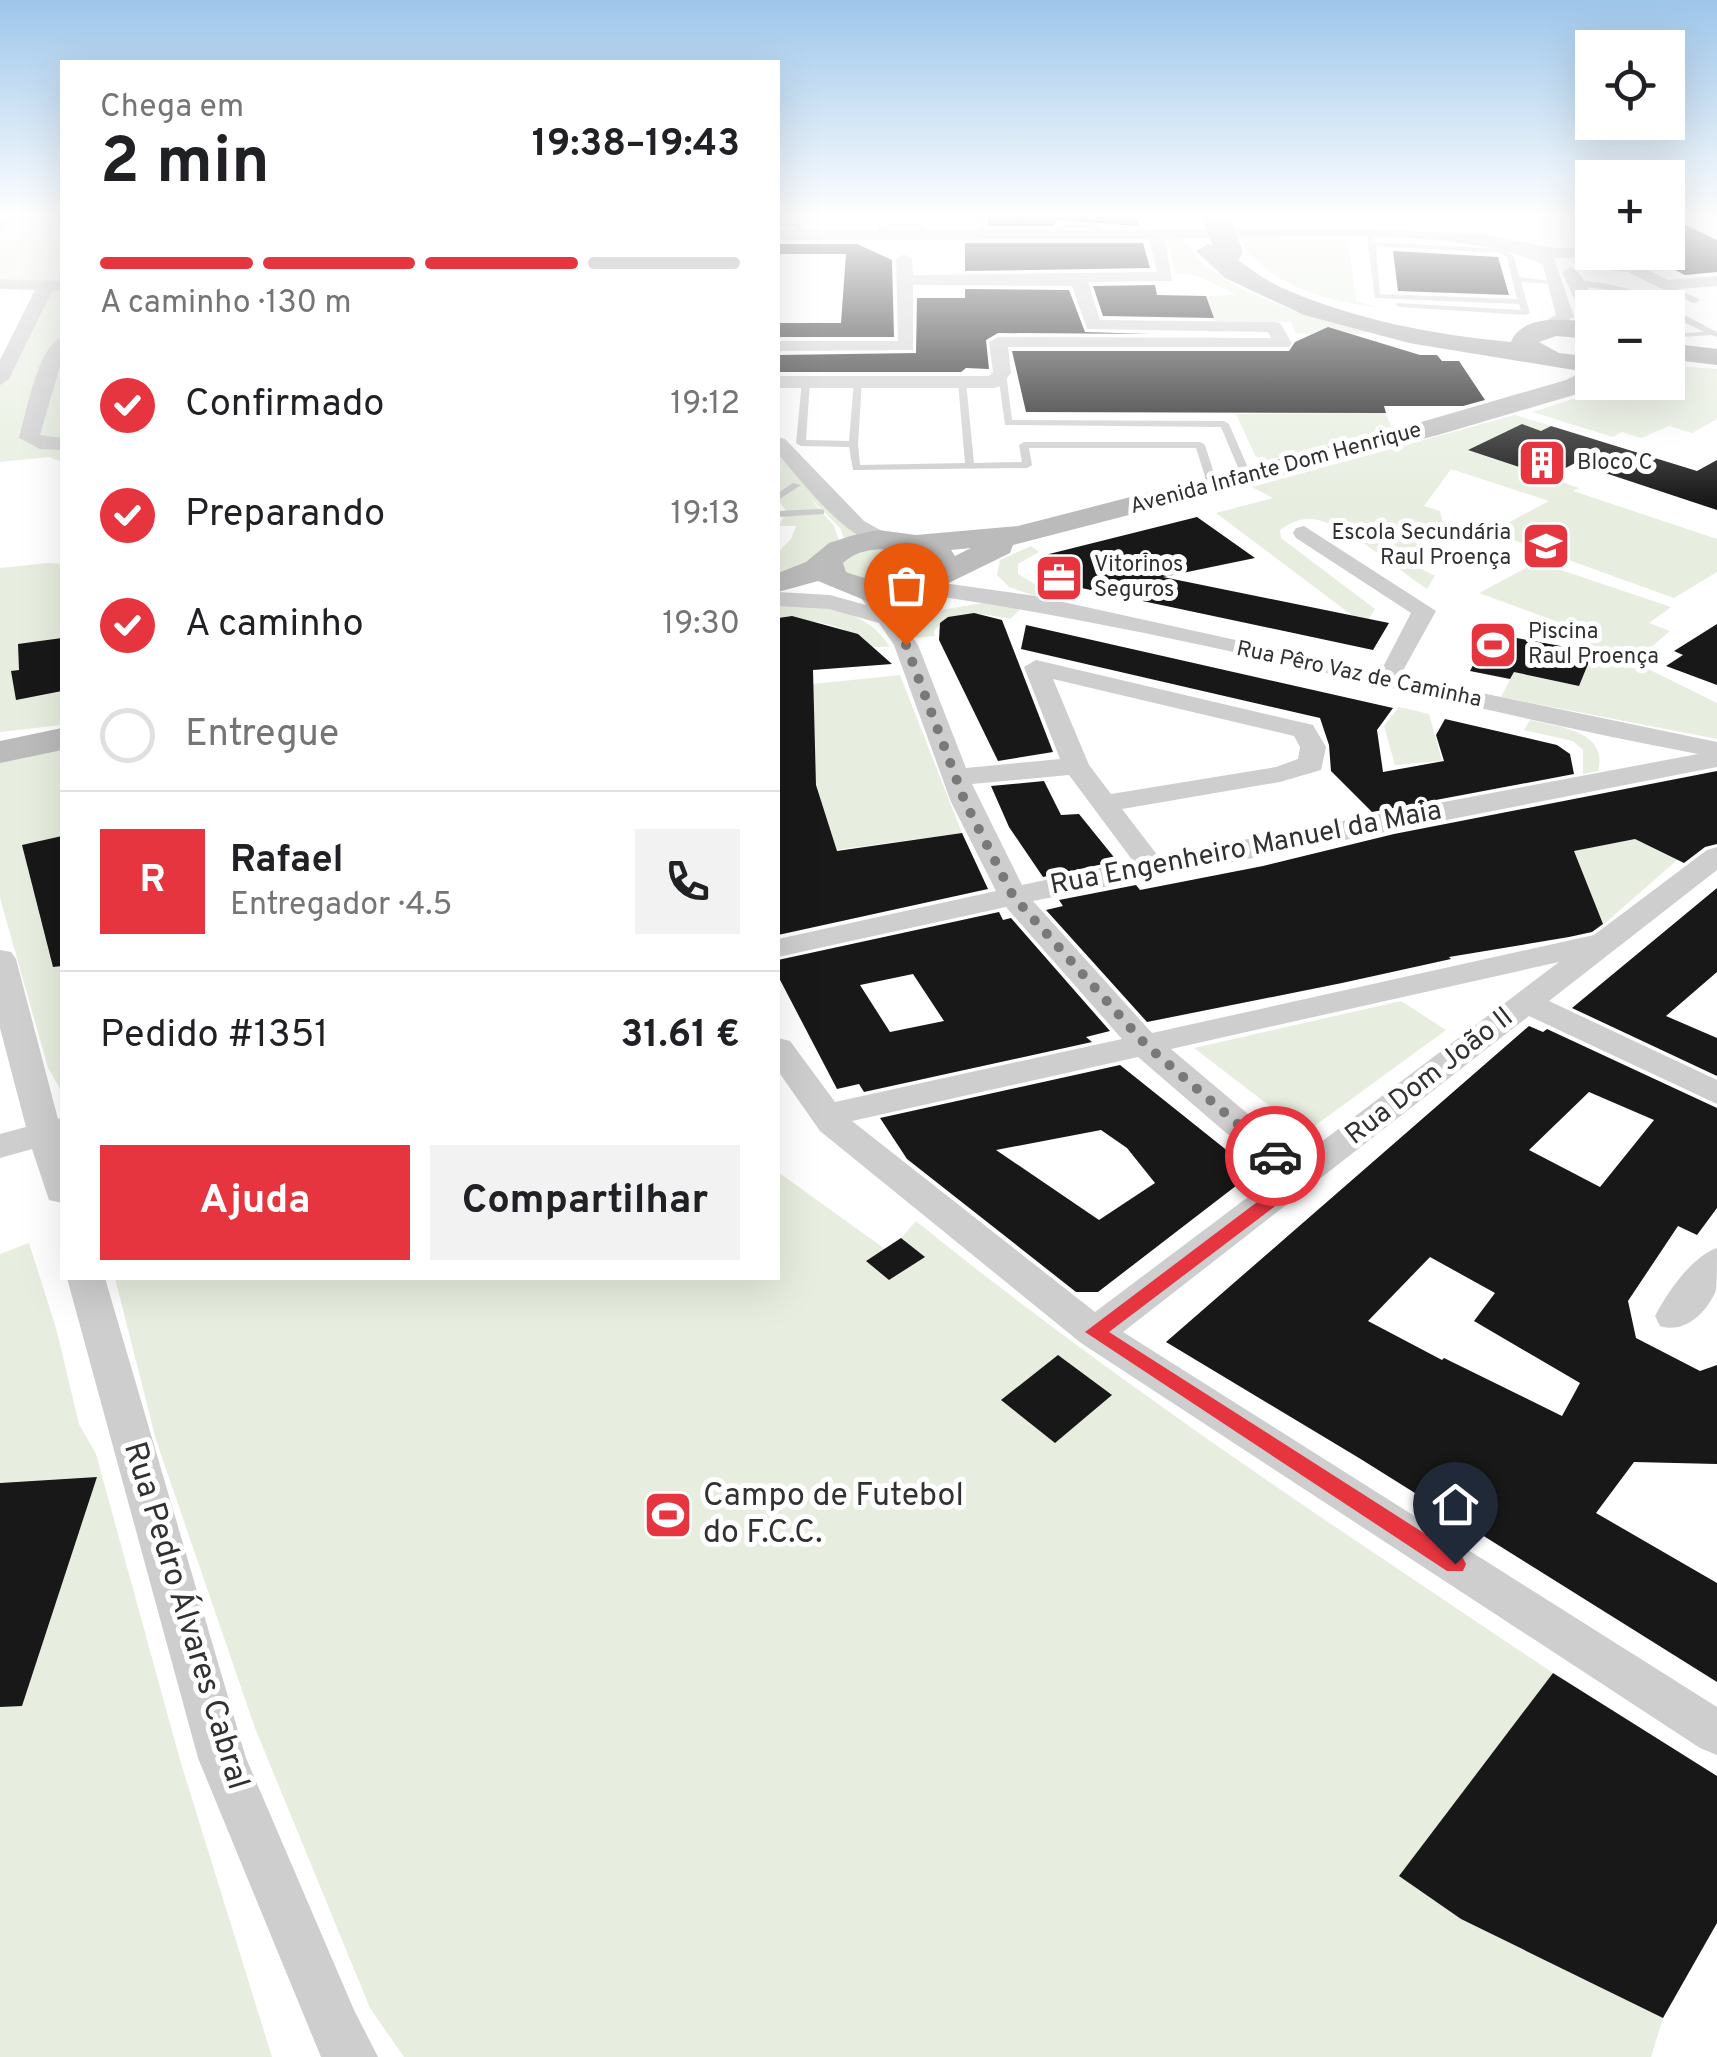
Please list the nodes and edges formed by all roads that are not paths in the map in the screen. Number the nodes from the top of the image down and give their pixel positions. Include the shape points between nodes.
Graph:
1 (40, 310) edge
2 (905, 310) edge
3 (1088, 310) edge
4 (1317, 310) edge
5 (1564, 310) edge
6 (1685, 320) edge
7 (1095, 334) junction
8 (1575, 335) edge
9 (1685, 341) edge
10 (1538, 343) junction
11 (780, 346) edge
12 (1715, 350) edge
13 (1685, 351) edge
14 (1685, 357) edge
15 (1575, 359) edge
16 (57, 364) edge
17 (1002, 373) junction
18 (0, 380) edge
19 (806, 381) junction
20 (780, 382) edge
21 (858, 382) junction
22 (962, 382) junction
23 (1575, 386) edge
24 (1533, 398) junction
25 (1020, 423) junction
26 (60, 444) edge
27 (854, 444) junction
28 (1024, 445) junction
29 (780, 446) edge
30 (970, 466) junction
31 (1247, 477) junction
32 (1212, 486) junction
33 (787, 491) edge
34 (820, 512) junction
35 (780, 514) edge
36 (1304, 533) dead end
37 (901, 542) junction
38 (1004, 543) junction
39 (834, 556) junction
40 (931, 581) junction
41 (780, 582) edge
42 (989, 595) junction
43 (780, 599) edge
44 (883, 609) junction
45 (1382, 680) junction
46 (60, 724) edge
47 (1589, 726) junction
48 (0, 732) edge
49 (60, 739) edge
50 (1717, 750) edge
51 (0, 752) edge
52 (1717, 759) edge
53 (1076, 766) junction
54 (1617, 776) junction
55 (955, 777) junction
56 (1101, 804) junction
57 (1717, 856) edge
58 (1151, 866) junction
59 (1013, 896) junction
60 (1610, 941) junction
61 (780, 948) edge
62 (0, 960) edge
63 (1526, 1002) junction
64 (1145, 1044) junction
65 (780, 1051) edge
66 (1717, 1093) edge
67 (825, 1116) junction
68 (55, 1131) edge
69 (0, 1146) edge
70 (60, 1174) edge
71 (1301, 1178) junction
72 (1717, 1262) edge
73 (87, 1280) edge
74 (1674, 1316) dead end
75 (1095, 1332) junction
76 (1717, 1733) edge
77 (351, 2057) edge

1 - 18 street
2 - 11 street via 906,346
3 - 7 street
4 - 10 main road via 1465,344
5 - 10 street via 1566,317
6 - 12 lane
7 - 7 street via 1274,327 1284,343
7 - 17 street via 998,342
8 - 10 main road
9 - 12 lane
10 - 15 main road
10 - 24 main road via 1551,374
12 - 13 main road
12 - 14 main road
16 - 26 street via 29,438
17 - 22 street via 994,382
17 - 25 lane via 1008,423
19 - 20 street
19 - 21 street
19 - 27 lane via 801,443
21 - 22 street
21 - 27 lane
22 - 30 lane
23 - 24 main road, Avenida Infante Dom Henrique
24 - 31 main road, Avenida Infante Dom Henrique
25 - 28 lane
25 - 31 lane via 1224,424
27 - 30 lane via 856,468
28 - 30 lane via 1027,465
28 - 32 lane via 1200,445
29 - 37 street via 856,526
31 - 32 main road, Avenida Infante Dom Henrique
32 - 38 main road, Avenida Infante Dom Henrique
33 - 34 street
34 - 35 lane
34 - 39 street via 836,529
36 - 45 street via 1424,611
37 - 38 main road, Avenida Infante Dom Henrique
37 - 39 main road, Avenida Infante Dom Henrique
37 - 40 main road via 938,555 945,566
38 - 40 main road, Avenida Infante Dom Henrique
38 - 42 street via 985,574
39 - 41 main road
39 - 44 main road via 832,578
40 - 42 street, Rua Pêro Vaz de Caminha
40 - 44 main road
42 - 44 street
42 - 45 street, Rua Pêro Vaz de Caminha
43 - 44 main road
44 - 55 street
45 - 47 street, Rua Pêro Vaz de Caminha
46 - 48 main road
47 - 50 street, Rua Pêro Vaz de Caminha
47 - 54 street via 1618,752
49 - 51 main road
52 - 54 street, Rua Engenheiro Manuel da Maia
53 - 55 street
53 - 56 street
53 - 56 street via 1036,667 1304,730 1313,747 1310,764 1280,774
54 - 58 street, Rua Engenheiro Manuel da Maia
55 - 59 street
56 - 58 street
57 - 60 street, Rua Dom João II
58 - 59 street, Rua Engenheiro Manuel da Maia
59 - 61 street, Rua Engenheiro Manuel da Maia
59 - 64 street
60 - 63 street, Rua Dom João II
60 - 64 street
62 - 68 street via 26,1070
63 - 66 street
63 - 71 street, Rua Dom João II
64 - 67 street
64 - 71 street
65 - 67 street
67 - 75 street
68 - 69 street
68 - 70 street
71 - 75 street, Rua Dom João II
72 - 74 street
73 - 77 street, Rua Pedro Álvares Cabral via 222,1758
75 - 76 street

